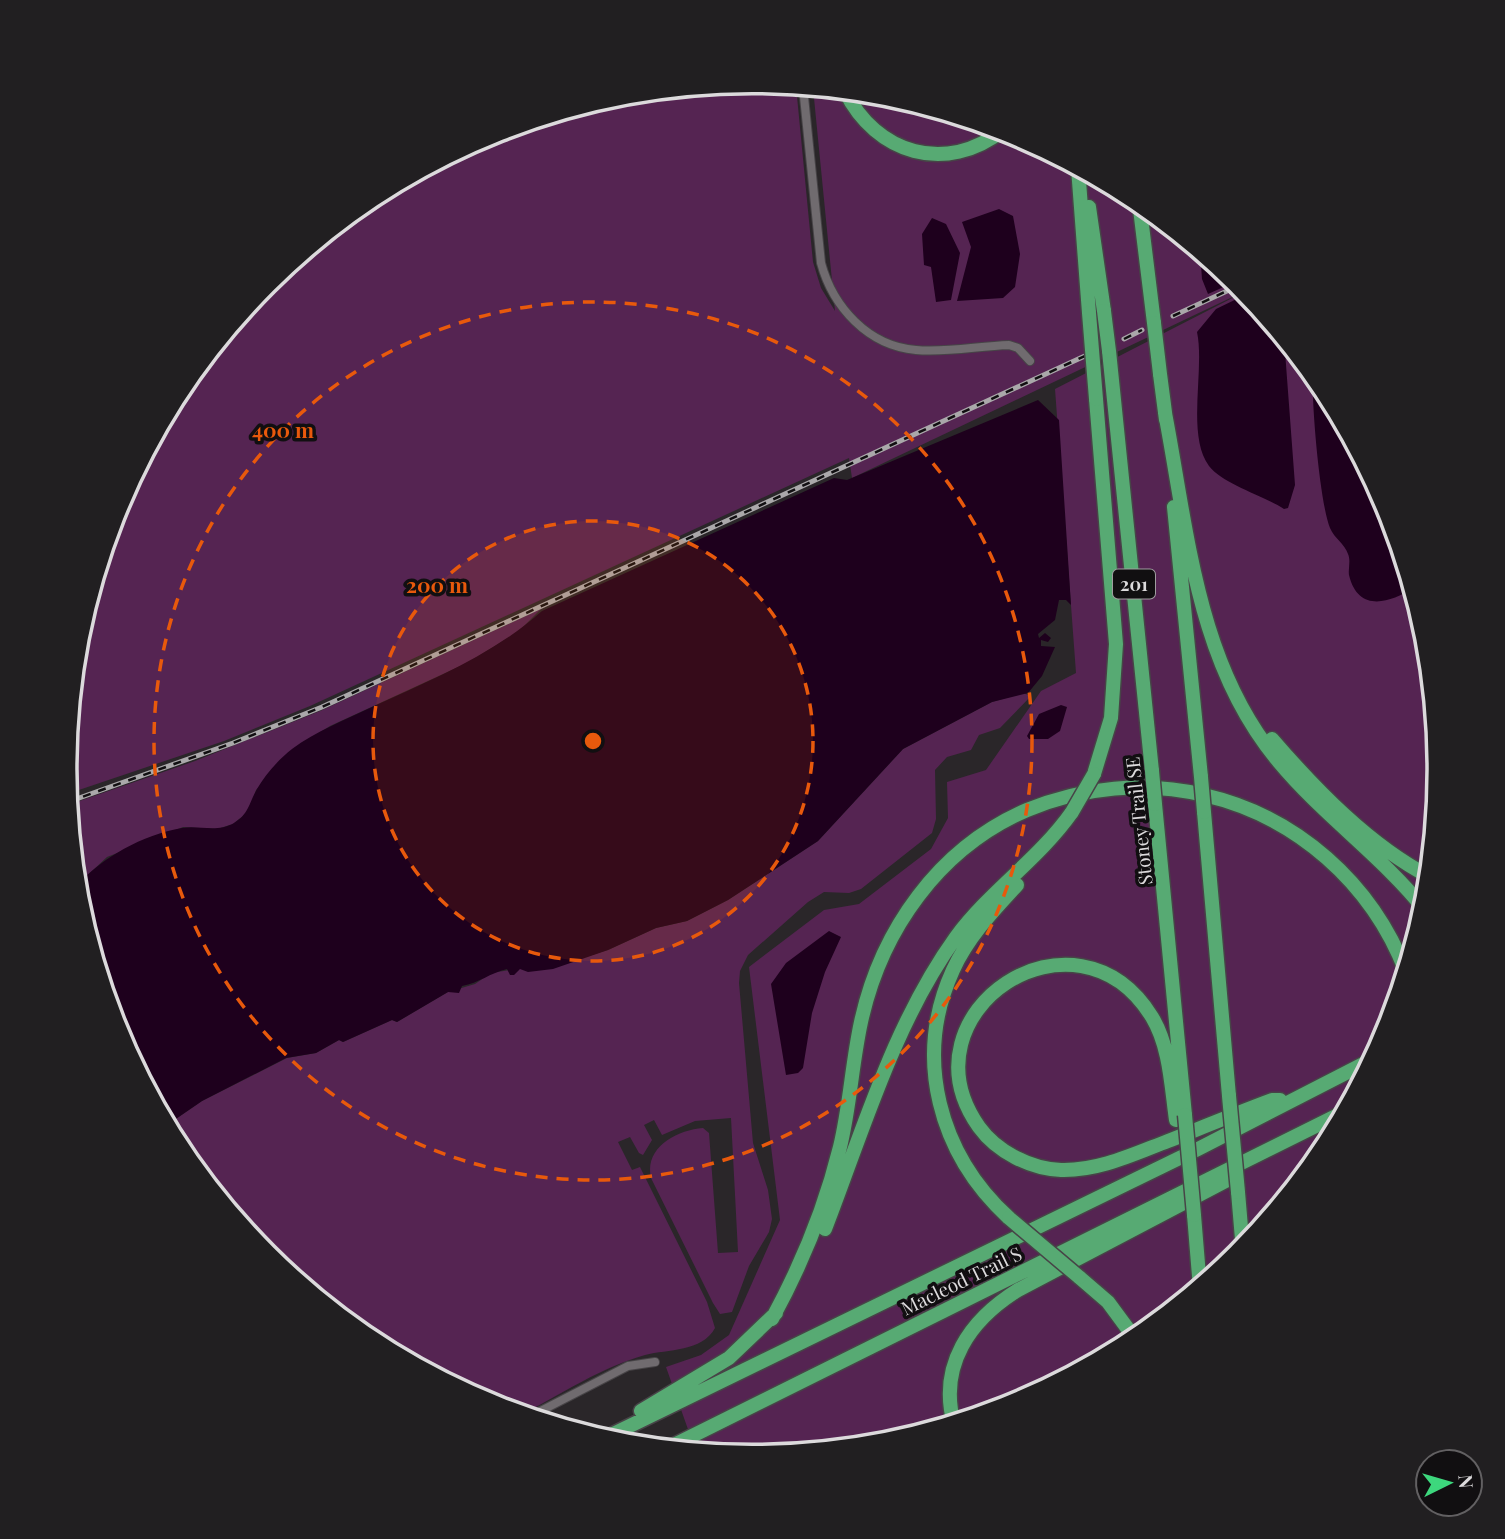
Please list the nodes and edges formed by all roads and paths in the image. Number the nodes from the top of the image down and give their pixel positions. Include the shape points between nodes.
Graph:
1 (804, 96) edge
2 (851, 102) edge
3 (989, 137) edge
4 (1079, 179) edge
5 (1085, 181) edge
6 (1141, 217) edge
7 (1096, 312) junction
8 (1030, 361) dead end
9 (1165, 413) junction
10 (1231, 686) junction
11 (1070, 816) junction
12 (1420, 870) edge
13 (1415, 899) edge
14 (1400, 960) edge
15 (1359, 1066) edge
16 (1289, 1101) junction
17 (1181, 1117) junction
18 (1331, 1119) edge
19 (1275, 1147) junction
20 (1242, 1235) edge
21 (1199, 1276) edge
22 (772, 1319) junction
23 (1129, 1330) edge
24 (655, 1362) dead end
25 (541, 1411) edge
26 (953, 1414) edge
27 (615, 1431) edge
28 (617, 1431) edge
29 (682, 1441) edge

1 - 8 street via 821,263 844,312 901,348 924,351 1009,345
2 - 3 highway via 874,131 907,149 930,155 958,153
4 - 7 highway
5 - 7 highway, 201
6 - 9 highway, 201, bridge
7 - 11 highway, bridge via 1096,399 1116,644 1111,719 1094,774
7 - 17 highway, Stoney Trail SE / 201, bridge via 1109,351 1116,396
9 - 10 highway via 1200,601
9 - 20 highway, 201, bridge
10 - 12 highway via 1288,757 1342,810
10 - 13 highway via 1257,732 1291,776
11 - 22 highway via 971,919 940,963 881,1081 815,1252
11 - 23 highway, bridge via 1045,855 984,922 954,969 936,1027 936,1088 950,1138 972,1179 1009,1218 1108,1302
14 - 22 highway via 1380,918 1343,872 1301,837 1247,808 1196,793 1124,788 1061,798 1006,820 966,846 932,879 903,916 882,956 862,1017 842,1135 828,1187 804,1258
15 - 16 highway, Macleod Trail S
16 - 17 highway via 1272,1100 1113,1162 1062,1170 1038,1167 998,1146 972,1116 960,1080 968,1025 998,987 1030,969 1065,964 1102,972 1133,993 1153,1019
16 - 28 highway, Macleod Trail S
17 - 21 highway, Stoney Trail SE / 201, bridge
18 - 19 highway
19 - 26 highway via 1217,1186 1018,1290 987,1311 954,1360 949,1382
19 - 29 highway, Macleod Trail S
22 - 27 highway via 723,1363
24 - 25 street via 628,1366

